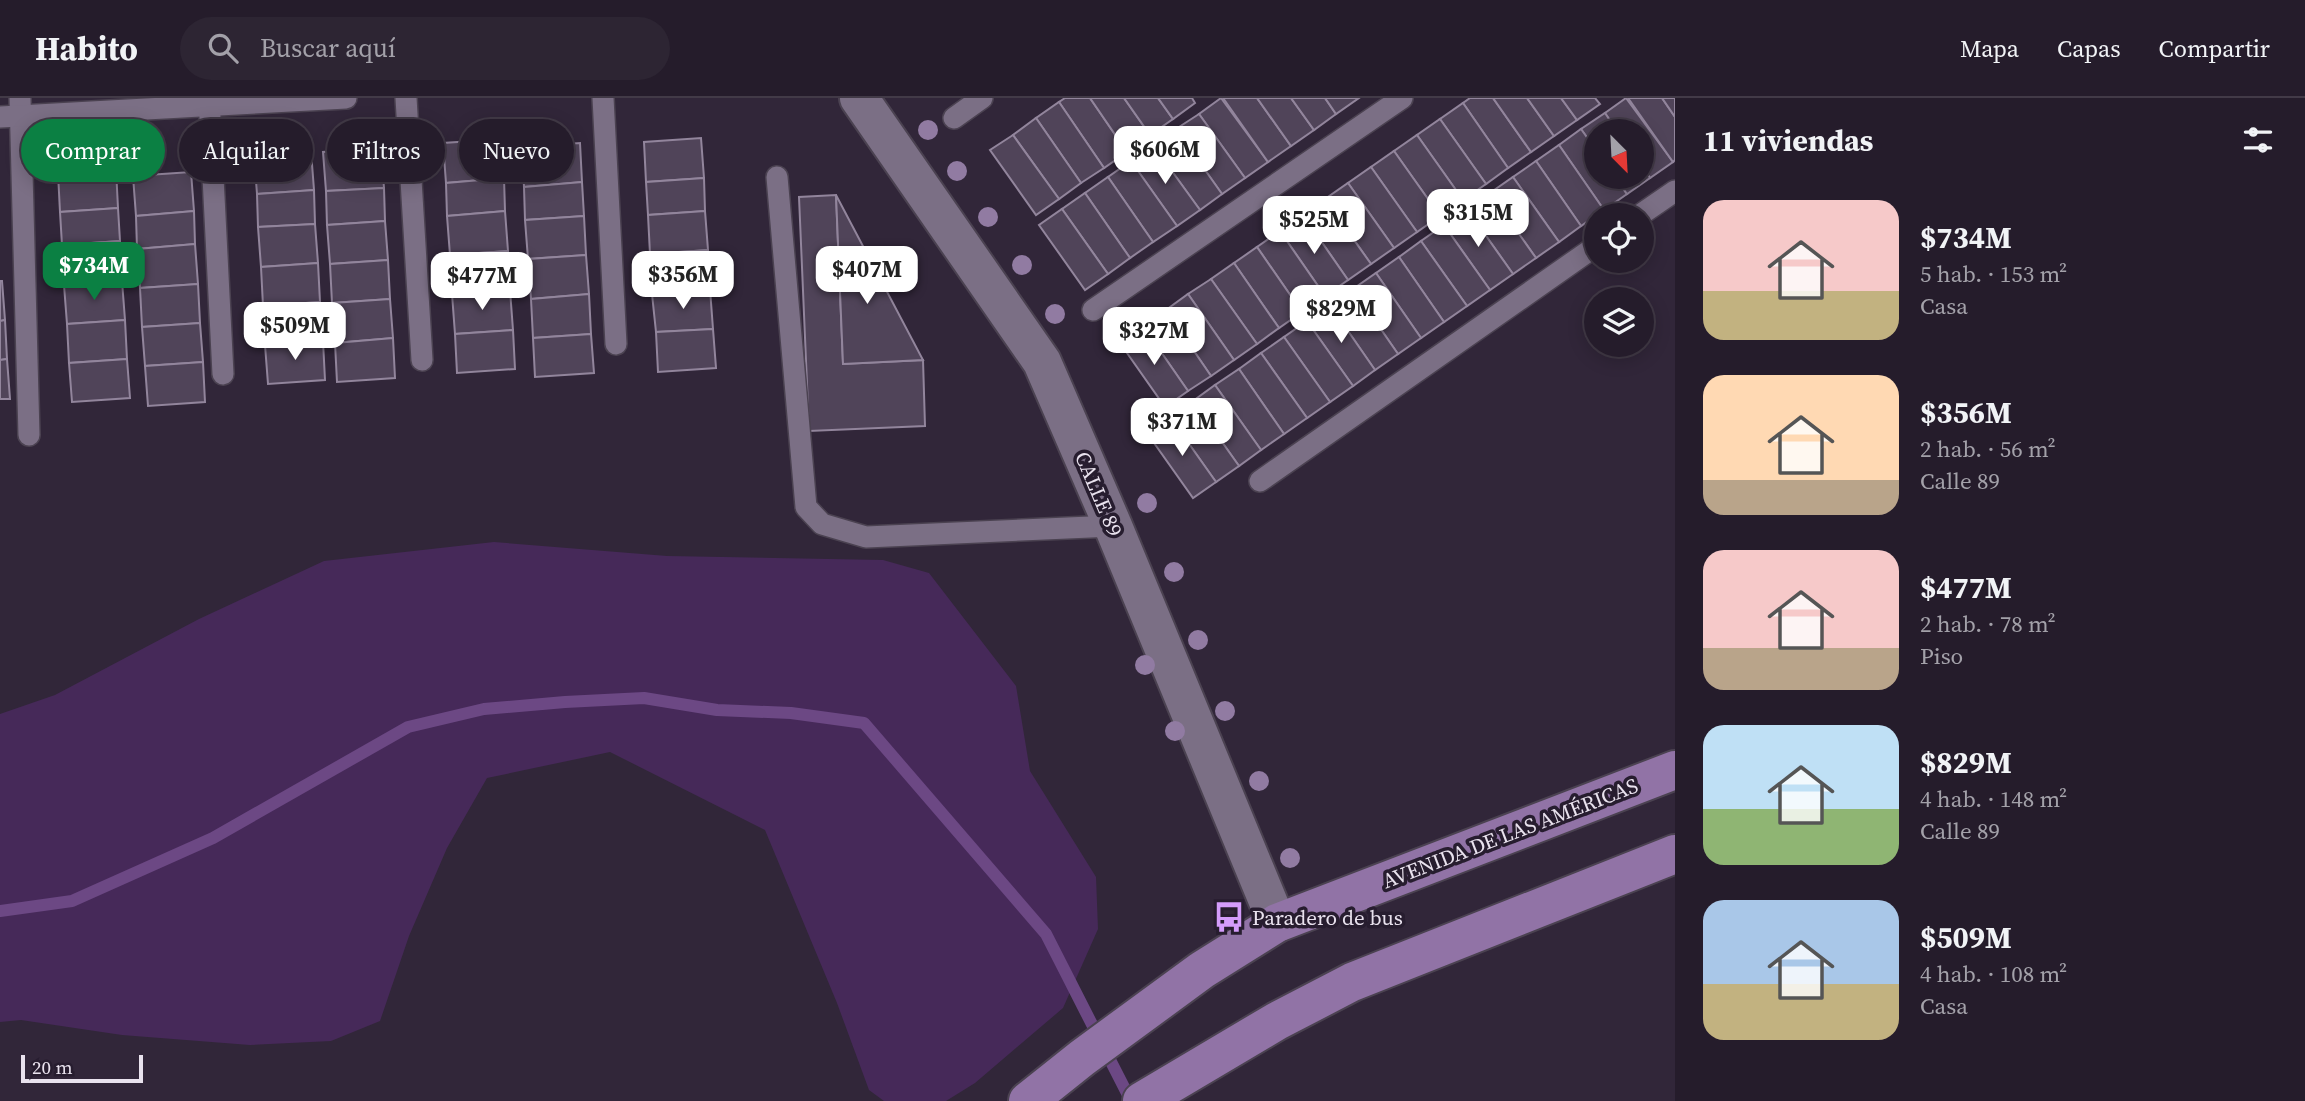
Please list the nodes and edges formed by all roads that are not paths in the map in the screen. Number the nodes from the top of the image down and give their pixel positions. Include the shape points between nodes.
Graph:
1 (346, 98) edge
2 (406, 98) edge
3 (603, 98) edge
4 (859, 98) edge
5 (982, 98) edge
6 (1402, 98) edge
7 (209, 102) edge
8 (14, 110) edge
9 (954, 117) dead end
10 (777, 177) dead end
11 (1675, 191) edge
12 (1654, 205) edge
13 (1584, 254) edge
14 (1093, 310) dead end
15 (616, 344) dead end
16 (422, 360) dead end
17 (223, 374) dead end
18 (29, 435) dead end
19 (1259, 481) dead end
20 (1114, 526) junction
21 (1675, 770) edge
22 (1675, 854) edge
23 (1277, 923) junction
24 (1028, 1101) edge
25 (1142, 1101) edge

1 - 7 lane
2 - 16 lane
3 - 15 lane
4 - 20 street, CALLE 89 via 1042,362
5 - 9 lane
6 - 14 lane
7 - 8 lane
7 - 17 lane
8 - 18 lane
10 - 20 lane via 805,498 822,524 866,537
11 - 12 lane
13 - 19 lane
20 - 23 street, CALLE 89
21 - 23 main road, AVENIDA DE LAS AMÉRICAS
22 - 25 main road via 1352,982
23 - 24 main road, AVENIDA DE LAS AMÉRICAS via 1202,970

